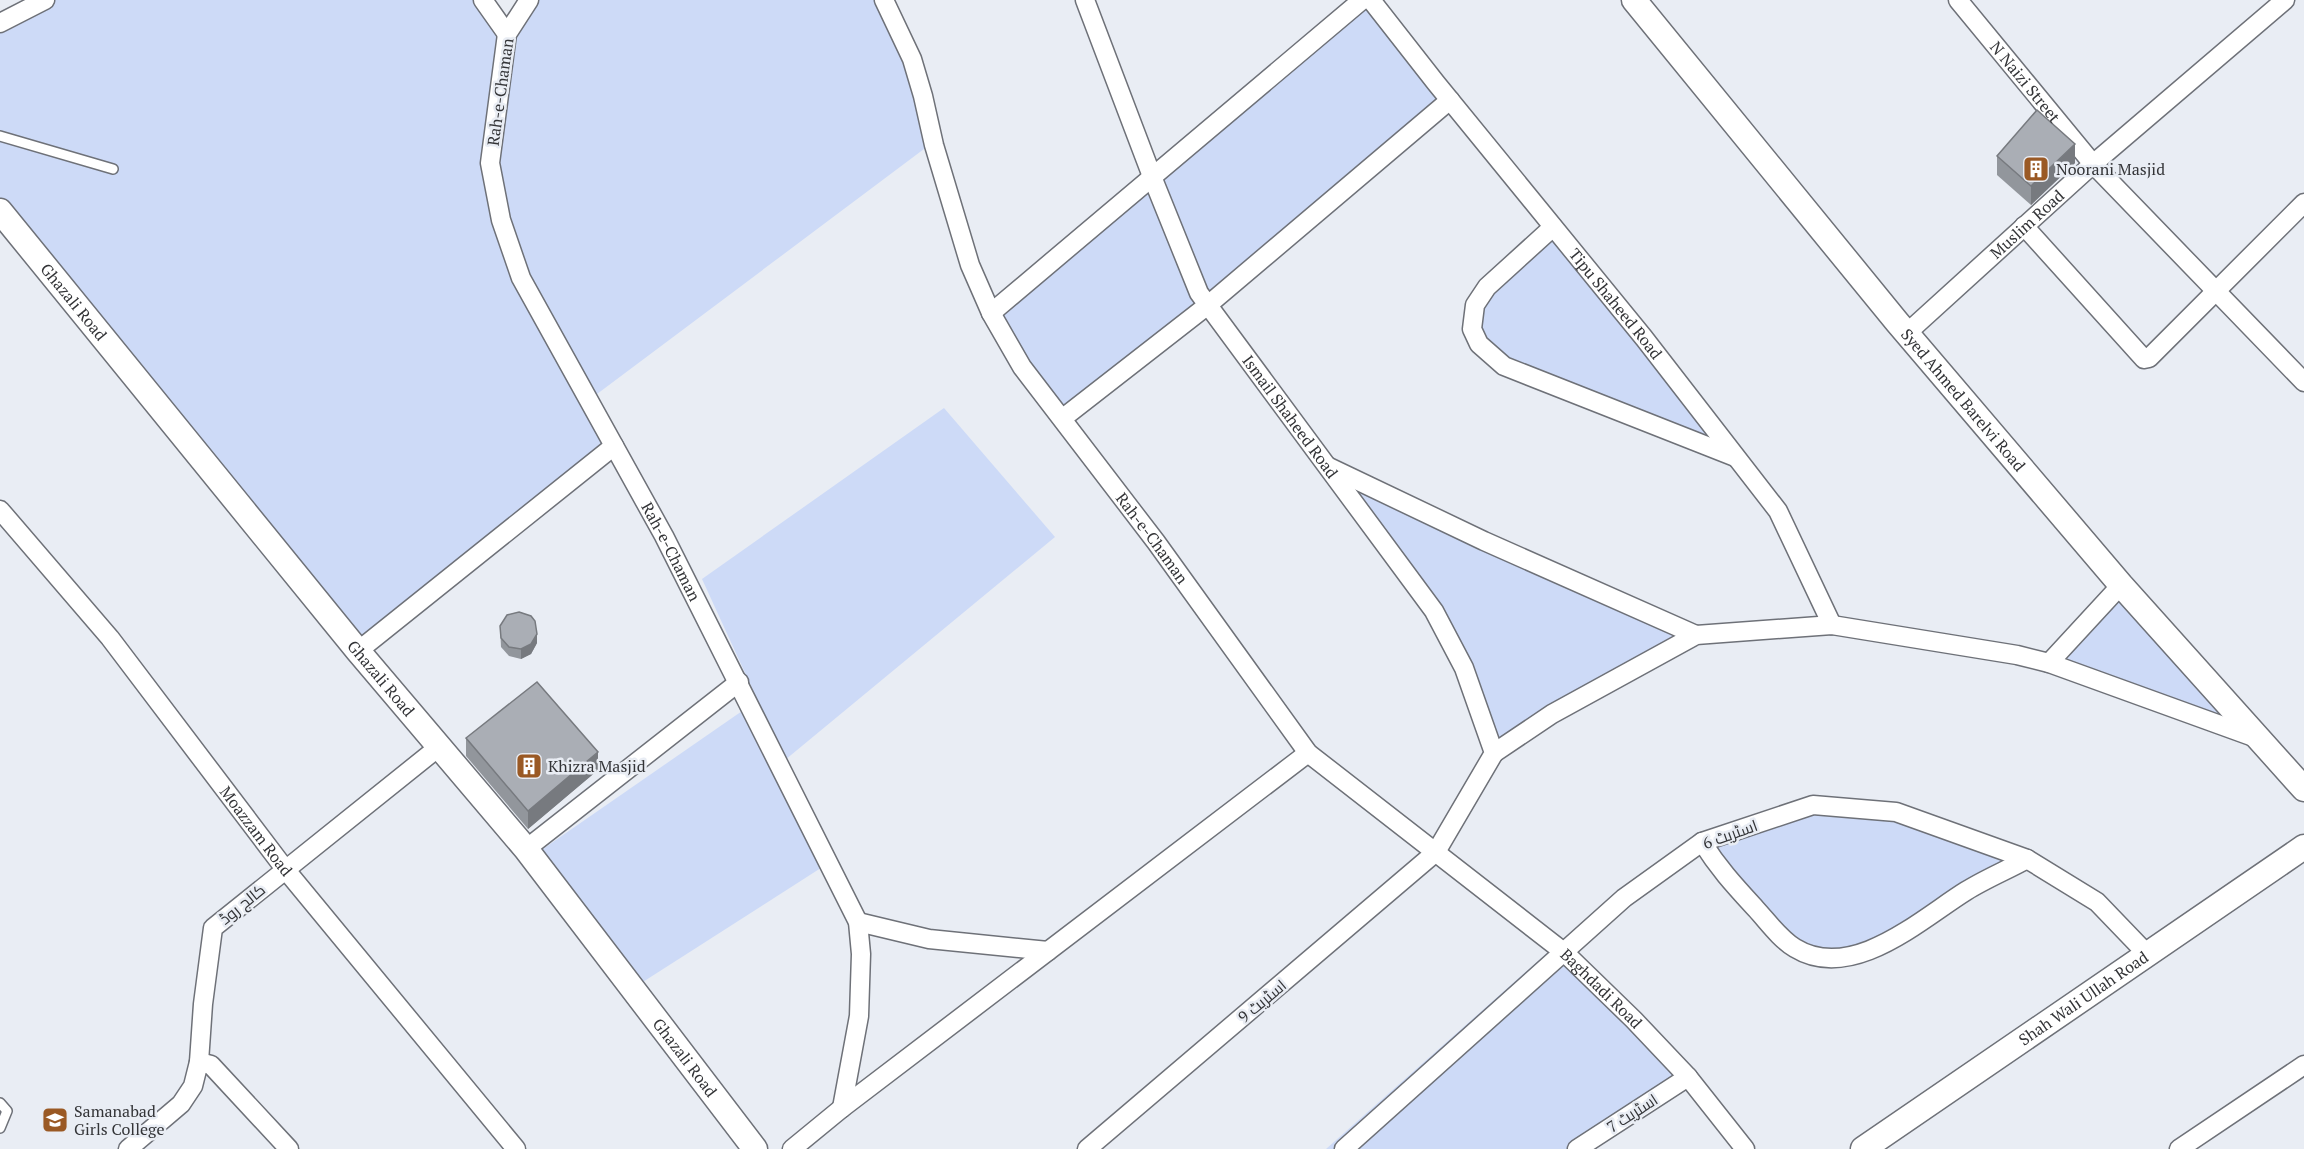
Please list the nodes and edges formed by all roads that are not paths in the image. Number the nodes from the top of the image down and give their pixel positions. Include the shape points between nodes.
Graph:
1 (45, 0) edge
2 (483, 0) edge
3 (529, 0) edge
4 (884, 0) edge
5 (1086, 0) edge
6 (1362, 0) edge
7 (1371, 0) edge
8 (1634, 0) edge
9 (1959, 0) edge
10 (2285, 0) edge
11 (0, 23) edge
12 (507, 34) junction
13 (1450, 100) junction
14 (0, 136) edge
15 (2093, 164) junction
16 (113, 169) dead end
17 (1153, 179) junction
18 (2304, 203) edge
19 (0, 211) edge
20 (2024, 226) junction
21 (1553, 227) junction
22 (2214, 291) junction
23 (1208, 305) junction
24 (991, 313) junction
25 (1907, 333) junction
26 (2304, 382) edge
27 (1063, 418) junction
28 (614, 446) junction
29 (1737, 458) junction
30 (1325, 465) junction
31 (0, 510) edge
32 (2121, 585) junction
33 (1832, 625) junction
34 (1696, 635) junction
35 (358, 651) junction
36 (2049, 663) junction
37 (739, 682) junction
38 (2262, 740) junction
39 (440, 746) junction
40 (1308, 753) junction
41 (1494, 753) junction
42 (2304, 789) edge
43 (1702, 842) junction
44 (2304, 847) edge
45 (526, 849) junction
46 (1436, 852) junction
47 (2027, 859) junction
48 (285, 869) junction
49 (858, 922) junction
50 (1048, 951) junction
51 (1565, 953) junction
52 (2147, 954) junction
53 (199, 1062) junction
54 (2304, 1065) edge
55 (1688, 1077) junction
56 (0, 1103) edge
57 (842, 1108) junction
58 (0, 1128) edge
59 (128, 1149) edge
60 (288, 1149) edge
61 (516, 1149) edge
62 (755, 1149) edge
63 (792, 1149) edge
64 (1087, 1149) edge
65 (1344, 1149) edge
66 (1577, 1149) edge
67 (1745, 1149) edge
68 (1863, 1149) edge
69 (2179, 1149) edge

1 - 11 street
2 - 12 street
3 - 12 street, Rah-e-Chaman
4 - 24 street, Rah-e-Chaman via 912,59 967,255
5 - 17 street, Ismail Shaheed Road
6 - 17 street
7 - 13 street, Tipu Shaheed Road
8 - 25 main road, Syed Ahmed Barelvi Road
9 - 15 street, N Naizi Street
10 - 15 street, Muslim Road
12 - 28 street, Rah-e-Chaman via 490,162 501,220 521,278
13 - 21 street, Tipu Shaheed Road
13 - 23 street
14 - 16 lane
15 - 20 street, Muslim Road
15 - 22 street, N Naizi Street
17 - 23 street, Ismail Shaheed Road via 1199,292
17 - 24 street
18 - 22 street
19 - 35 main road, Ghazali Road
20 - 22 street via 2144,359
20 - 25 street, Muslim Road
21 - 29 street, Tipu Shaheed Road
21 - 29 street via 1487,287 1475,305 1472,329 1479,344 1504,366
22 - 26 street, N Naizi Street
23 - 27 street
23 - 30 street, Ismail Shaheed Road
24 - 27 street, Rah-e-Chaman via 1022,367
25 - 32 main road, Syed Ahmed Barelvi Road
27 - 40 street, Rah-e-Chaman
28 - 35 street
28 - 37 street, Rah-e-Chaman
29 - 33 street, Tipu Shaheed Road via 1778,511
30 - 34 street, Ismail Shaheed Road
30 - 41 street via 1434,611 1464,668
31 - 48 street, Moazzam Road via 110,638
32 - 36 street
32 - 38 main road, Syed Ahmed Barelvi Road
33 - 34 street
33 - 36 street
34 - 41 street via 1552,714
35 - 39 main road, Ghazali Road
36 - 38 street
37 - 45 street
37 - 49 street, Rah-e-Chaman
38 - 42 main road, Syed Ahmed Barelvi Road
39 - 45 main road, Ghazali Road
39 - 48 street, کالج روڈ
40 - 46 street, Rah-e-Chaman
40 - 50 street
41 - 46 street, اسٹریٹ 9
43 - 47 street, اسٹریٹ 6 via 1813,805 1896,812
43 - 47 street via 1719,869 1771,926 1795,948 1819,957 1848,958 1881,945 1921,924 1966,891
43 - 51 street, اسٹریٹ 6 via 1624,898
44 - 52 main road, Shah Wali Ullah Road
45 - 62 main road, Ghazali Road
46 - 51 street, Baghdadi Road
46 - 64 street, اسٹریٹ 9
47 - 52 street, اسٹریٹ 6 via 2097,902
48 - 53 street, کالج روڈ via 213,928
48 - 61 street, Moazzam Road
49 - 50 street via 929,939
49 - 57 street, Rah-e-Chaman via 860,1016
50 - 57 street
51 - 55 street, Baghdadi Road
51 - 65 street, اسٹریٹ 6
52 - 68 main road, Shah Wali Ullah Road
53 - 59 street, کالج روڈ via 193,1086 181,1104
53 - 60 street via 211,1065
54 - 69 street
55 - 66 street, اسٹریٹ 7
55 - 67 street, Baghdadi Road
56 - 58 lane via 7,1111
57 - 63 street

